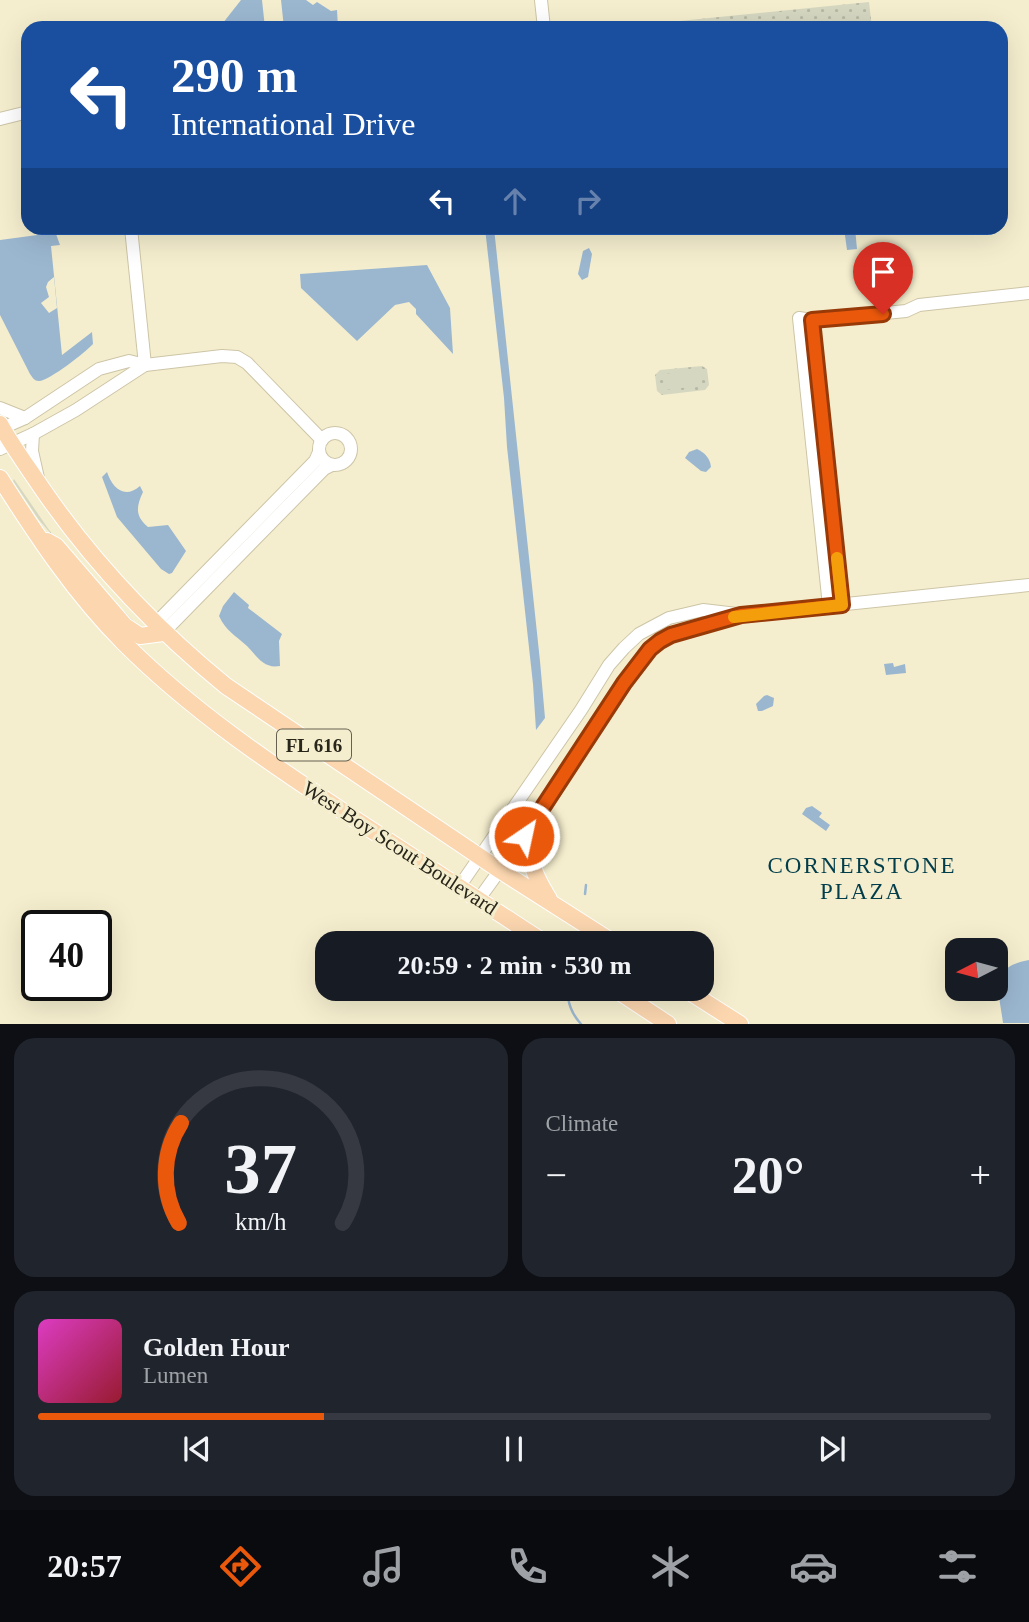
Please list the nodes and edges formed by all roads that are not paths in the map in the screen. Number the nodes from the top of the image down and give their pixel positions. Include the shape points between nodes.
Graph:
1 (541, 0) edge
2 (543, 21) edge
3 (21, 111) edge
4 (0, 112) edge
5 (21, 113) edge
6 (0, 119) edge
7 (132, 235) edge
8 (1029, 293) edge
9 (145, 365) junction
10 (0, 408) edge
11 (25, 418) junction
12 (1, 427) edge
13 (33, 434) junction
14 (321, 446) junction
15 (6, 447) edge
16 (332, 465) junction
17 (0, 478) edge
18 (40, 485) junction
19 (36, 534) junction
20 (240, 537) junction
21 (256, 539) junction
22 (1029, 585) edge
23 (836, 605) junction
24 (741, 615) junction
25 (159, 629) junction
26 (535, 820) junction
27 (480, 857) junction
28 (501, 871) junction
29 (459, 887) junction
30 (478, 900) junction
31 (552, 904) junction
32 (526, 931) edge
33 (595, 931) edge
34 (633, 1001) edge
35 (704, 1001) edge
36 (668, 1024) edge
37 (740, 1024) edge

1 - 2 street
3 - 4 street
5 - 6 street
7 - 9 street
8 - 23 street via 919,305 906,311 805,319
9 - 11 street via 129,361 99,369
9 - 13 street
9 - 14 street via 237,357
10 - 11 street
11 - 12 street
12 - 15 main road, West Boy Scout Boulevard / FL 616
13 - 15 street
13 - 18 street
14 - 16 street via 324,461
14 - 16 street via 327,435 338,434 350,444 347,460
14 - 20 street via 315,461
15 - 18 main road, West Boy Scout Boulevard / FL 616
16 - 21 street
17 - 19 main road, West Boy Scout Boulevard / FL 616
18 - 25 main road, West Boy Scout Boulevard / FL 616 via 78,540
19 - 25 main road via 56,546 125,626 140,636
19 - 29 main road, West Boy Scout Boulevard / FL 616 via 123,642 202,713 275,767
20 - 21 street
20 - 25 street
21 - 25 street
22 - 23 street
23 - 24 street
24 - 26 street via 671,635 650,649
24 - 27 street via 703,610 669,618 639,634 609,665
25 - 27 main road, West Boy Scout Boulevard / FL 616 via 226,686
26 - 28 street
26 - 31 main road via 531,865
27 - 28 main road, West Boy Scout Boulevard / FL 616
27 - 29 street
28 - 30 street
28 - 31 main road, West Boy Scout Boulevard / FL 616
29 - 30 main road, West Boy Scout Boulevard / FL 616
30 - 32 main road, West Boy Scout Boulevard / FL 616
31 - 33 main road, West Boy Scout Boulevard / FL 616
34 - 36 main road
35 - 37 main road

